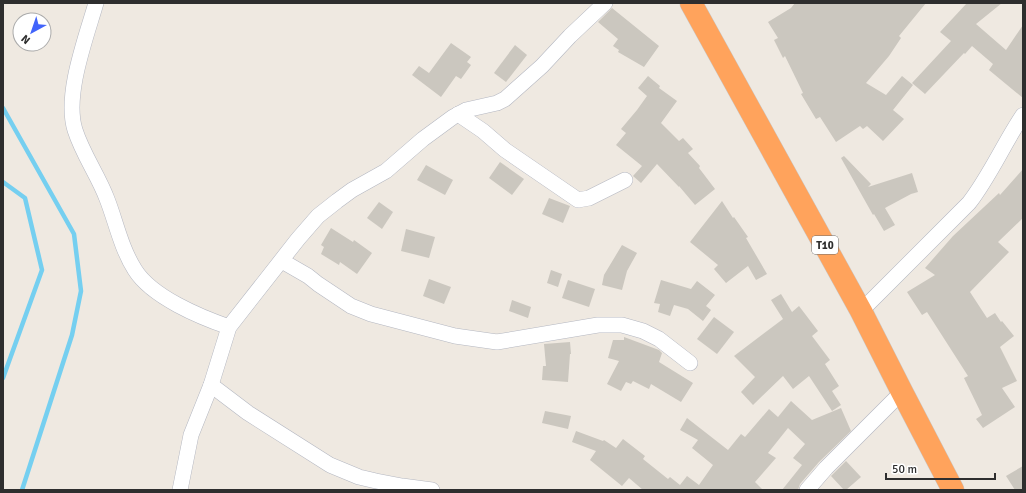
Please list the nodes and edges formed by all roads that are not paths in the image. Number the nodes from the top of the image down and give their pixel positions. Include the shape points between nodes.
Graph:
1 (96, 3) edge
2 (605, 3) edge
3 (691, 3) edge
4 (458, 114) junction
5 (1023, 115) edge
6 (625, 180) dead end
7 (282, 261) junction
8 (861, 311) junction
9 (229, 327) junction
10 (690, 363) dead end
11 (211, 385) junction
12 (902, 392) junction
13 (180, 490) edge
14 (432, 490) edge
15 (807, 490) edge
16 (953, 490) edge

1 - 9 street via 74,85 74,128 80,144 106,197 120,237 137,273 177,305
2 - 4 street via 505,99
3 - 8 highway, T10
4 - 6 street via 578,200 589,198
4 - 7 street via 423,139 386,171 352,190 318,216
5 - 8 street via 969,203
7 - 9 street
7 - 10 street via 351,306 371,314 455,336 497,342 598,325 622,325 659,339
8 - 12 highway, T10
9 - 11 street
11 - 13 street via 191,436
11 - 14 street via 248,414 330,465 359,477
12 - 15 street
12 - 16 highway, T10

